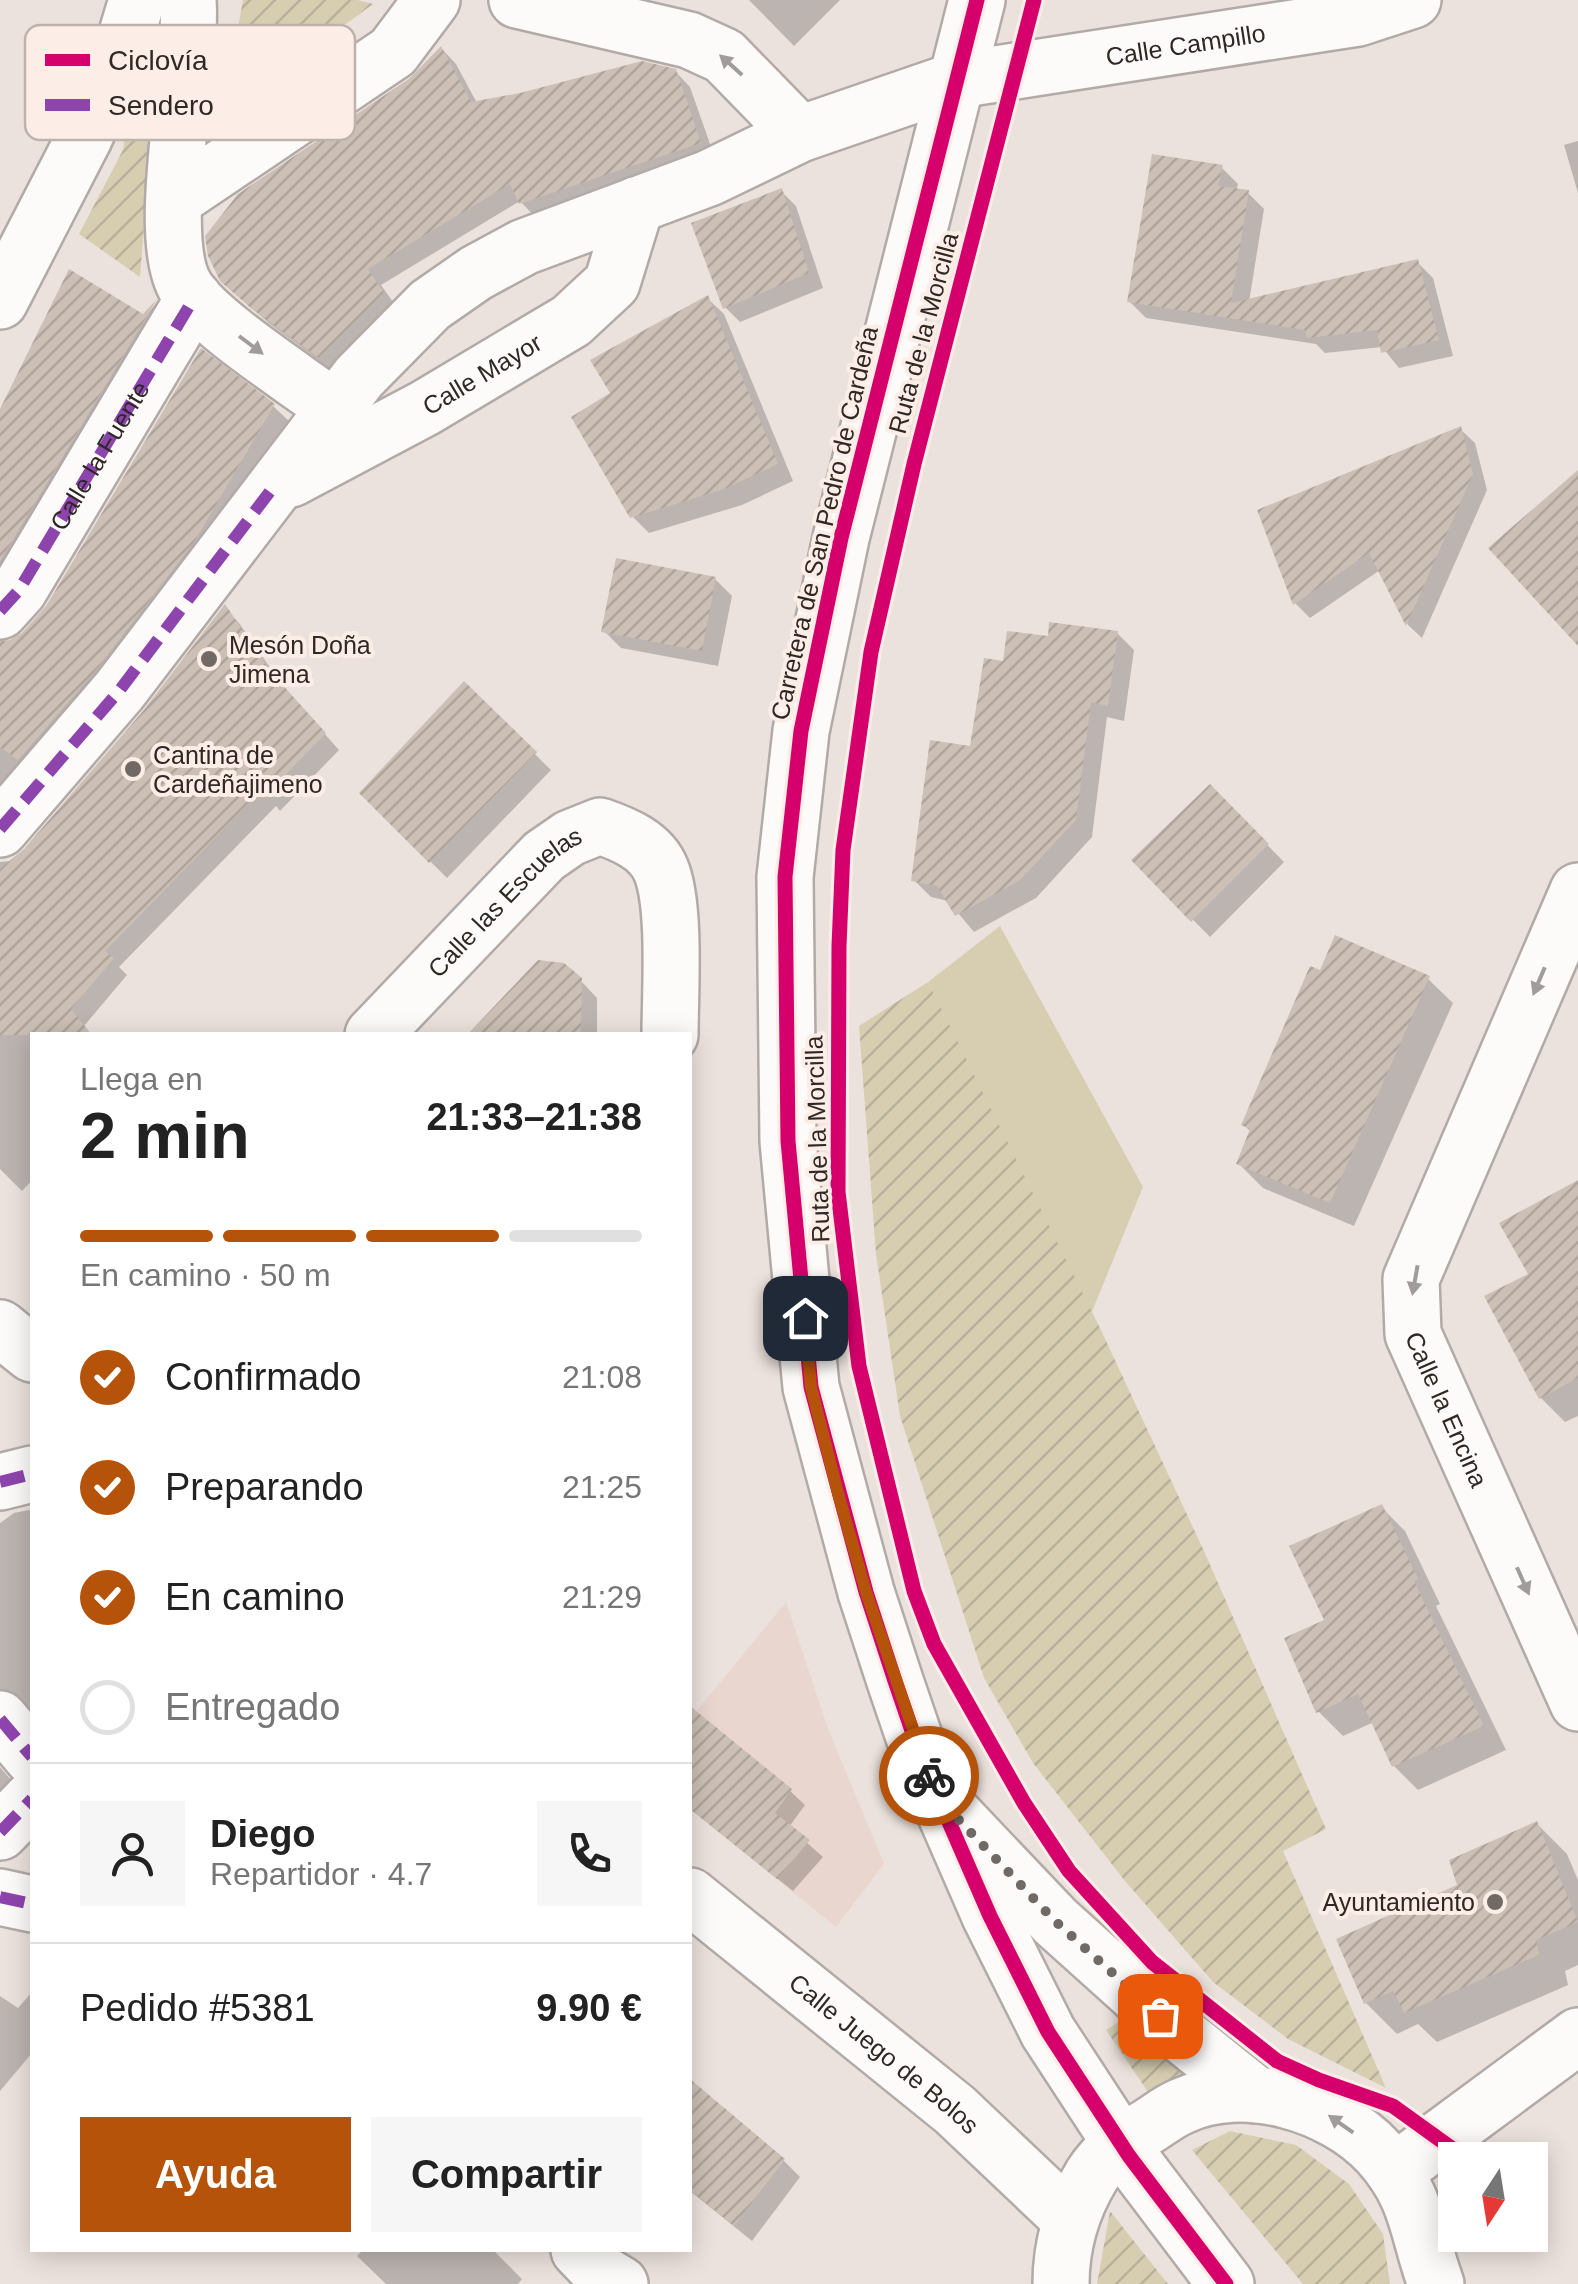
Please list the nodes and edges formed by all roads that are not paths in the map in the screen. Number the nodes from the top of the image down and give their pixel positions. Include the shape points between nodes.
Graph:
1 (137, 0) edge
2 (432, 0) edge
3 (517, 0) edge
4 (977, 0) edge
5 (1414, 0) edge
6 (129, 25) edge
7 (355, 78) edge
8 (957, 80) junction
9 (800, 134) junction
10 (83, 140) edge
11 (180, 140) edge
12 (263, 140) edge
13 (174, 200) junction
14 (636, 205) junction
15 (194, 298) junction
16 (0, 301) edge
17 (334, 408) junction
18 (272, 490) junction
19 (0, 610) edge
20 (0, 830) edge
21 (1578, 891) edge
22 (376, 1032) edge
23 (670, 1032) edge
24 (0, 1328) edge
25 (30, 1352) edge
26 (30, 1474) edge
27 (0, 1482) edge
28 (1578, 1703) edge
29 (0, 1720) edge
30 (30, 1754) edge
31 (938, 1798) junction
32 (30, 1801) edge
33 (0, 1832) edge
34 (0, 1897) edge
35 (692, 1898) edge
36 (30, 1904) edge
37 (1578, 2036) edge
38 (1256, 2095) junction
39 (1121, 2142) junction
40 (1394, 2172) junction
41 (1070, 2219) junction
42 (582, 2252) edge
43 (1430, 2276) edge
44 (620, 2284) edge
45 (1061, 2284) edge
46 (1226, 2284) edge

1 - 6 street
2 - 7 street via 393,52
9 -> 3 street via 724,56 689,40
4 - 8 street, Carretera de San Pedro de Cardeña
5 - 8 street, Calle Campillo via 1358,18
8 - 9 street, Calle Mayor
8 - 31 street, Carretera de San Pedro de Cardeña via 840,538 801,731 785,877 788,1141 811,1387 866,1592
9 - 14 street, Calle Mayor
10 - 16 street
11 - 13 street
12 - 13 street
13 - 15 street via 174,249
14 - 17 street, Calle Mayor via 524,246 476,273 430,305
14 - 18 street, Calle Mayor via 612,283 571,321
15 -> 17 street
15 - 19 street, Calle la Fuente via 20,590
17 - 18 street, Calle Mayor
18 - 20 street, Calle Mayor via 119,691
21 -> 28 street, Calle la Encina via 1411,1279 1414,1334
22 - 23 street, Calle las Escuelas via 544,856 600,826 633,838 661,868 670,920
24 - 25 street
26 - 27 street
29 - 30 street
31 - 38 street via 1055,1921
31 - 39 street, Carretera de San Pedro de Cardeña via 1048,2032
32 - 33 street
34 - 36 street
35 - 41 street, Calle Juego de Bolos via 955,2110
37 - 40 street
38 - 39 street via 1184,2104
40 -> 38 street via 1332,2116
39 - 41 street via 1093,2173
39 - 46 street, Carretera de San Pedro de Cardeña
40 - 43 street via 1418,2216
41 - 45 street
42 - 44 street

